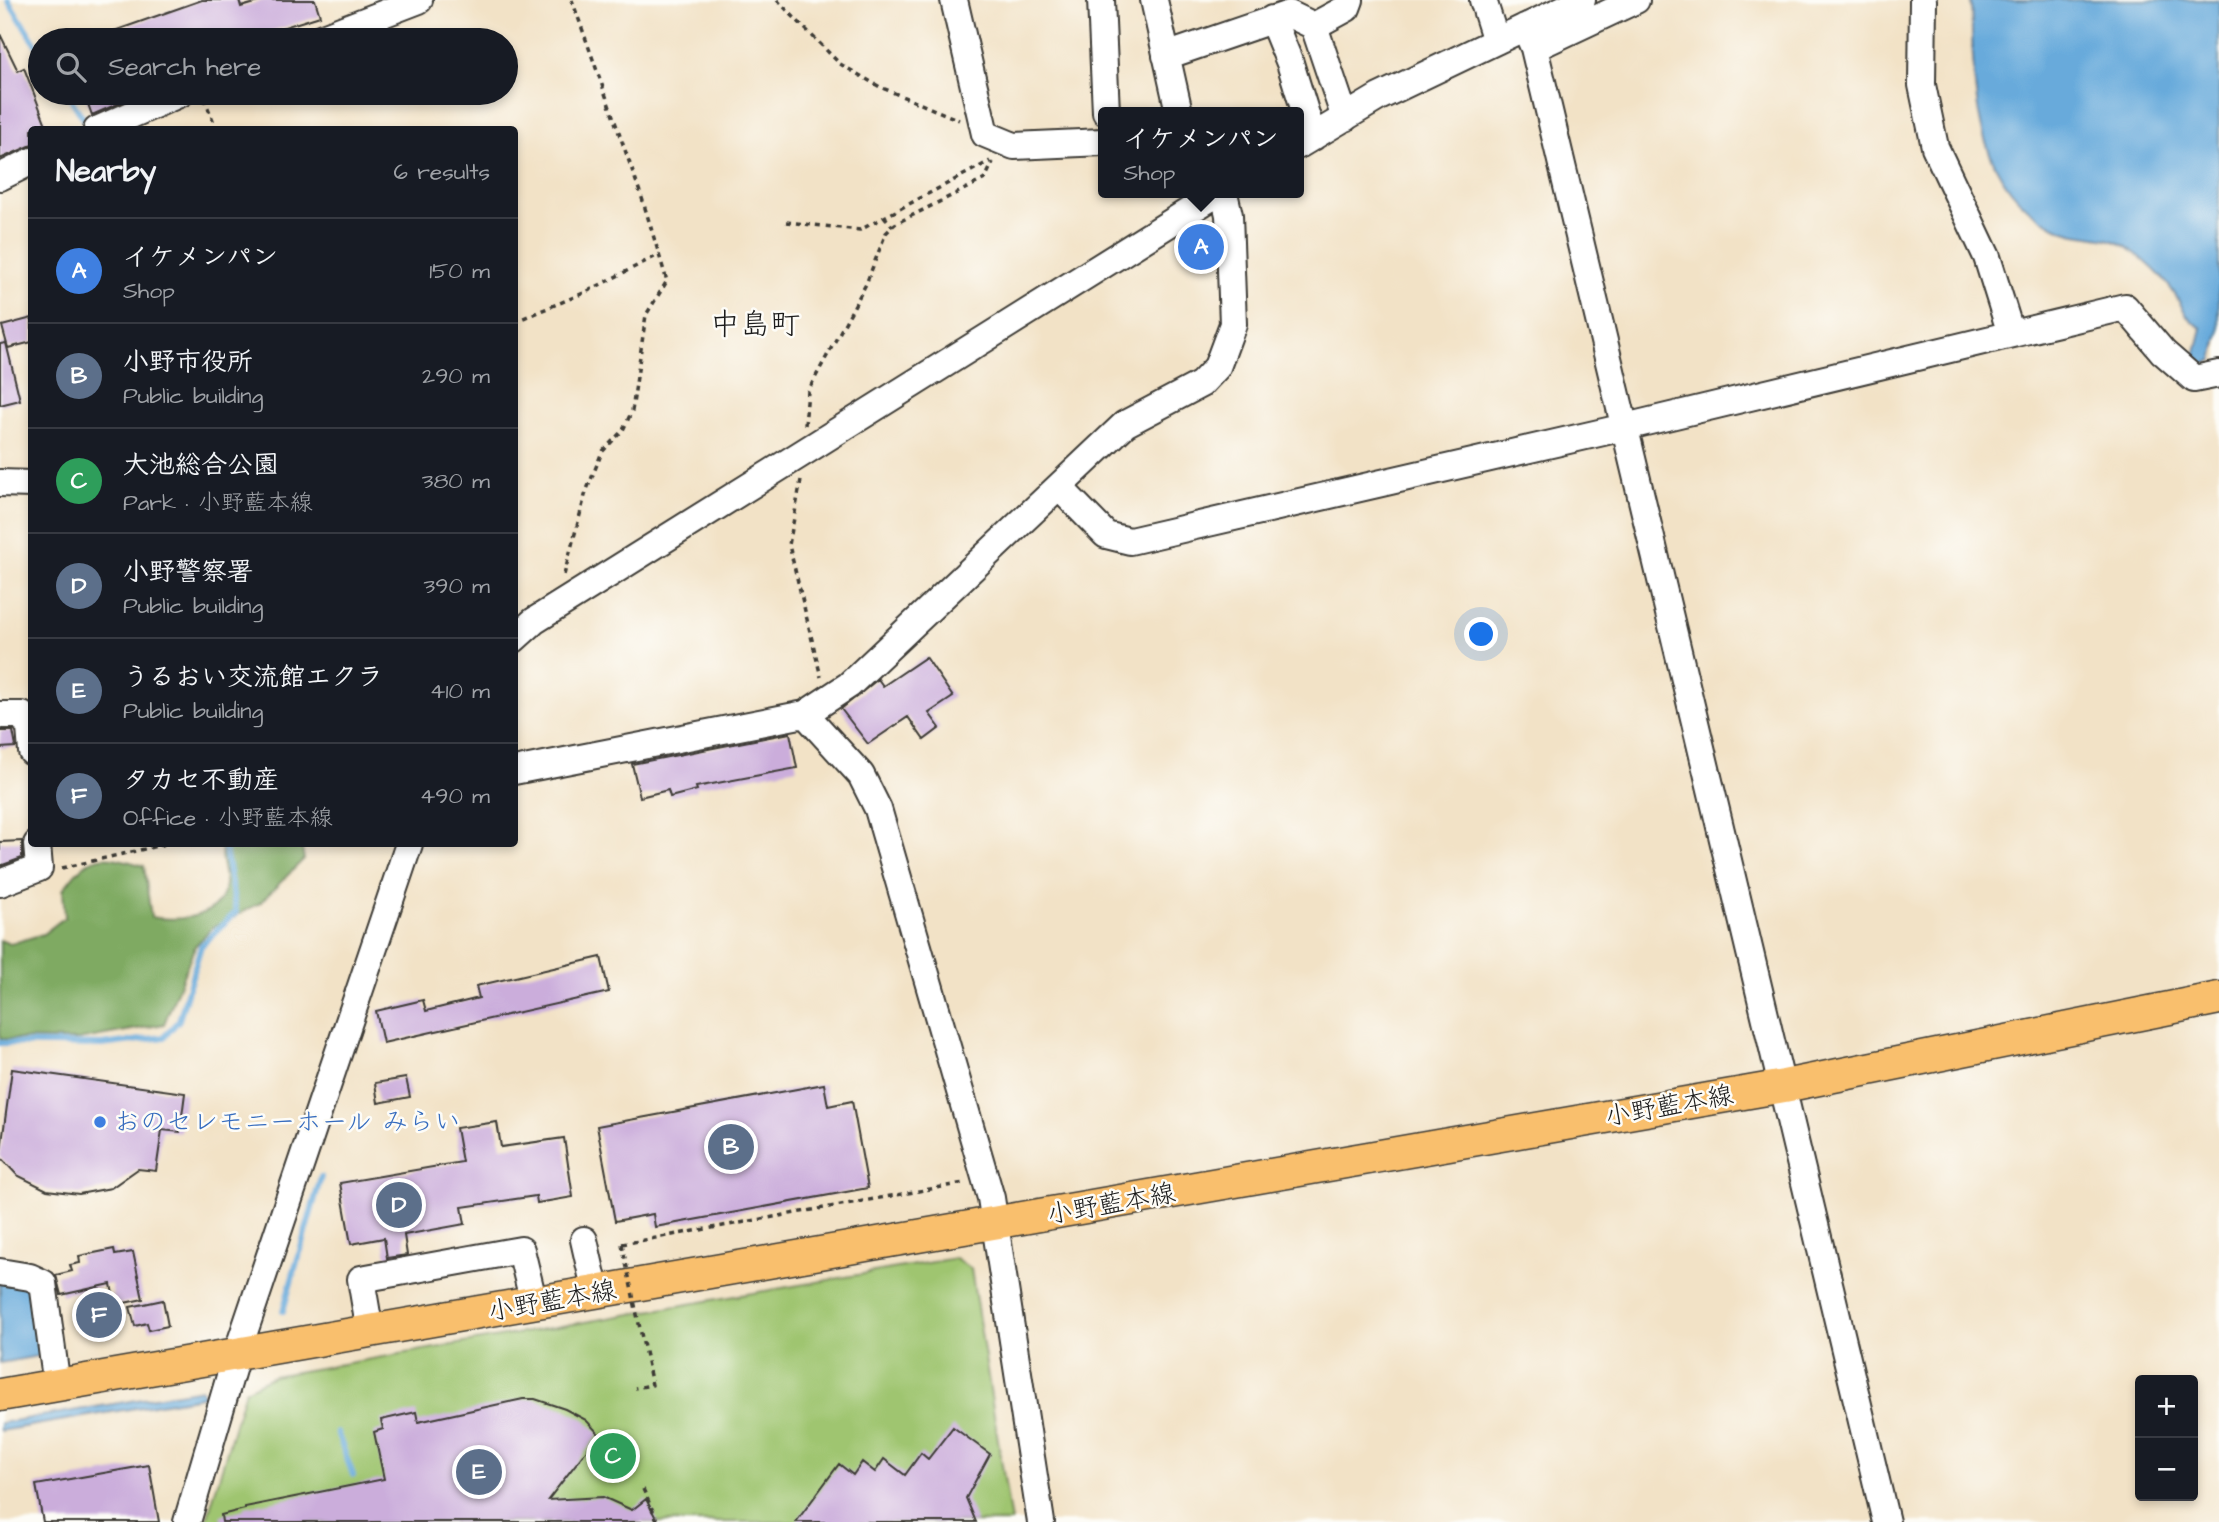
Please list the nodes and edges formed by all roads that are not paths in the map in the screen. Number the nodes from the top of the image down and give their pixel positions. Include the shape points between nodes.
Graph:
1 (418, 0) edge
2 (954, 0) edge
3 (1101, 0) edge
4 (1154, 0) edge
5 (1350, 0) edge
6 (1483, 0) edge
7 (1582, 0) edge
8 (1636, 0) edge
9 (1923, 0) edge
10 (1281, 11) edge
11 (1314, 26) junction
12 (345, 28) edge
13 (1530, 37) junction
14 (1496, 41) junction
15 (1166, 56) junction
16 (154, 105) edge
17 (1106, 107) edge
18 (1178, 107) edge
19 (1299, 107) edge
20 (1345, 118) junction
21 (106, 126) edge
22 (1306, 141) edge
23 (1098, 142) edge
24 (28, 164) edge
25 (0, 177) edge
26 (1210, 198) edge
27 (1225, 198) edge
28 (2011, 334) junction
29 (2219, 374) edge
30 (1625, 427) junction
31 (0, 483) edge
32 (28, 484) edge
33 (1059, 487) junction
34 (518, 635) edge
35 (805, 714) junction
36 (0, 715) edge
37 (28, 725) edge
38 (518, 770) edge
39 (408, 847) edge
40 (38, 856) edge
41 (0, 883) edge
42 (2219, 998) edge
43 (1784, 1086) junction
44 (996, 1224) junction
45 (584, 1240) dead end
46 (0, 1272) edge
47 (596, 1293) junction
48 (534, 1304) junction
49 (370, 1332) junction
50 (236, 1356) junction
51 (57, 1386) junction
52 (0, 1395) edge
53 (187, 1522) edge
54 (1041, 1522) edge
55 (1886, 1522) edge

1 - 12 street
2 - 23 street via 985,134 1014,146
3 - 17 street
4 - 15 street
5 - 11 street via 1347,8
6 - 14 street
7 - 13 street
8 - 13 street
9 - 28 street via 1922,85 1935,147 1987,257
10 - 11 street
10 - 15 street
10 - 19 street
11 - 20 street
13 - 14 street
13 - 30 street
14 - 20 street
15 - 18 street
16 - 21 street
20 - 22 street
24 - 25 street
26 - 34 street via 534,621
27 - 33 street via 1233,324 1217,367 1201,384 1125,424
28 - 29 street via 2126,307 2194,379
28 - 30 street
30 - 33 street via 1130,541 1106,535
30 - 43 street
31 - 32 street
33 - 35 street via 849,685
35 - 38 street
35 - 44 street via 861,775 878,809
36 - 37 street via 22,715
39 - 50 street
40 - 41 street
42 - 43 main road, 小野藍本線
43 - 44 main road, 小野藍本線
43 - 55 street
44 - 47 main road, 小野藍本線
44 - 54 street
45 - 47 street
46 - 51 street via 43,1283
47 - 48 main road, 小野藍本線
48 - 49 main road, 小野藍本線
48 - 49 street via 521,1250 361,1279
49 - 50 main road, 小野藍本線
50 - 51 main road, 小野藍本線
50 - 53 street
51 - 52 main road, 小野藍本線

